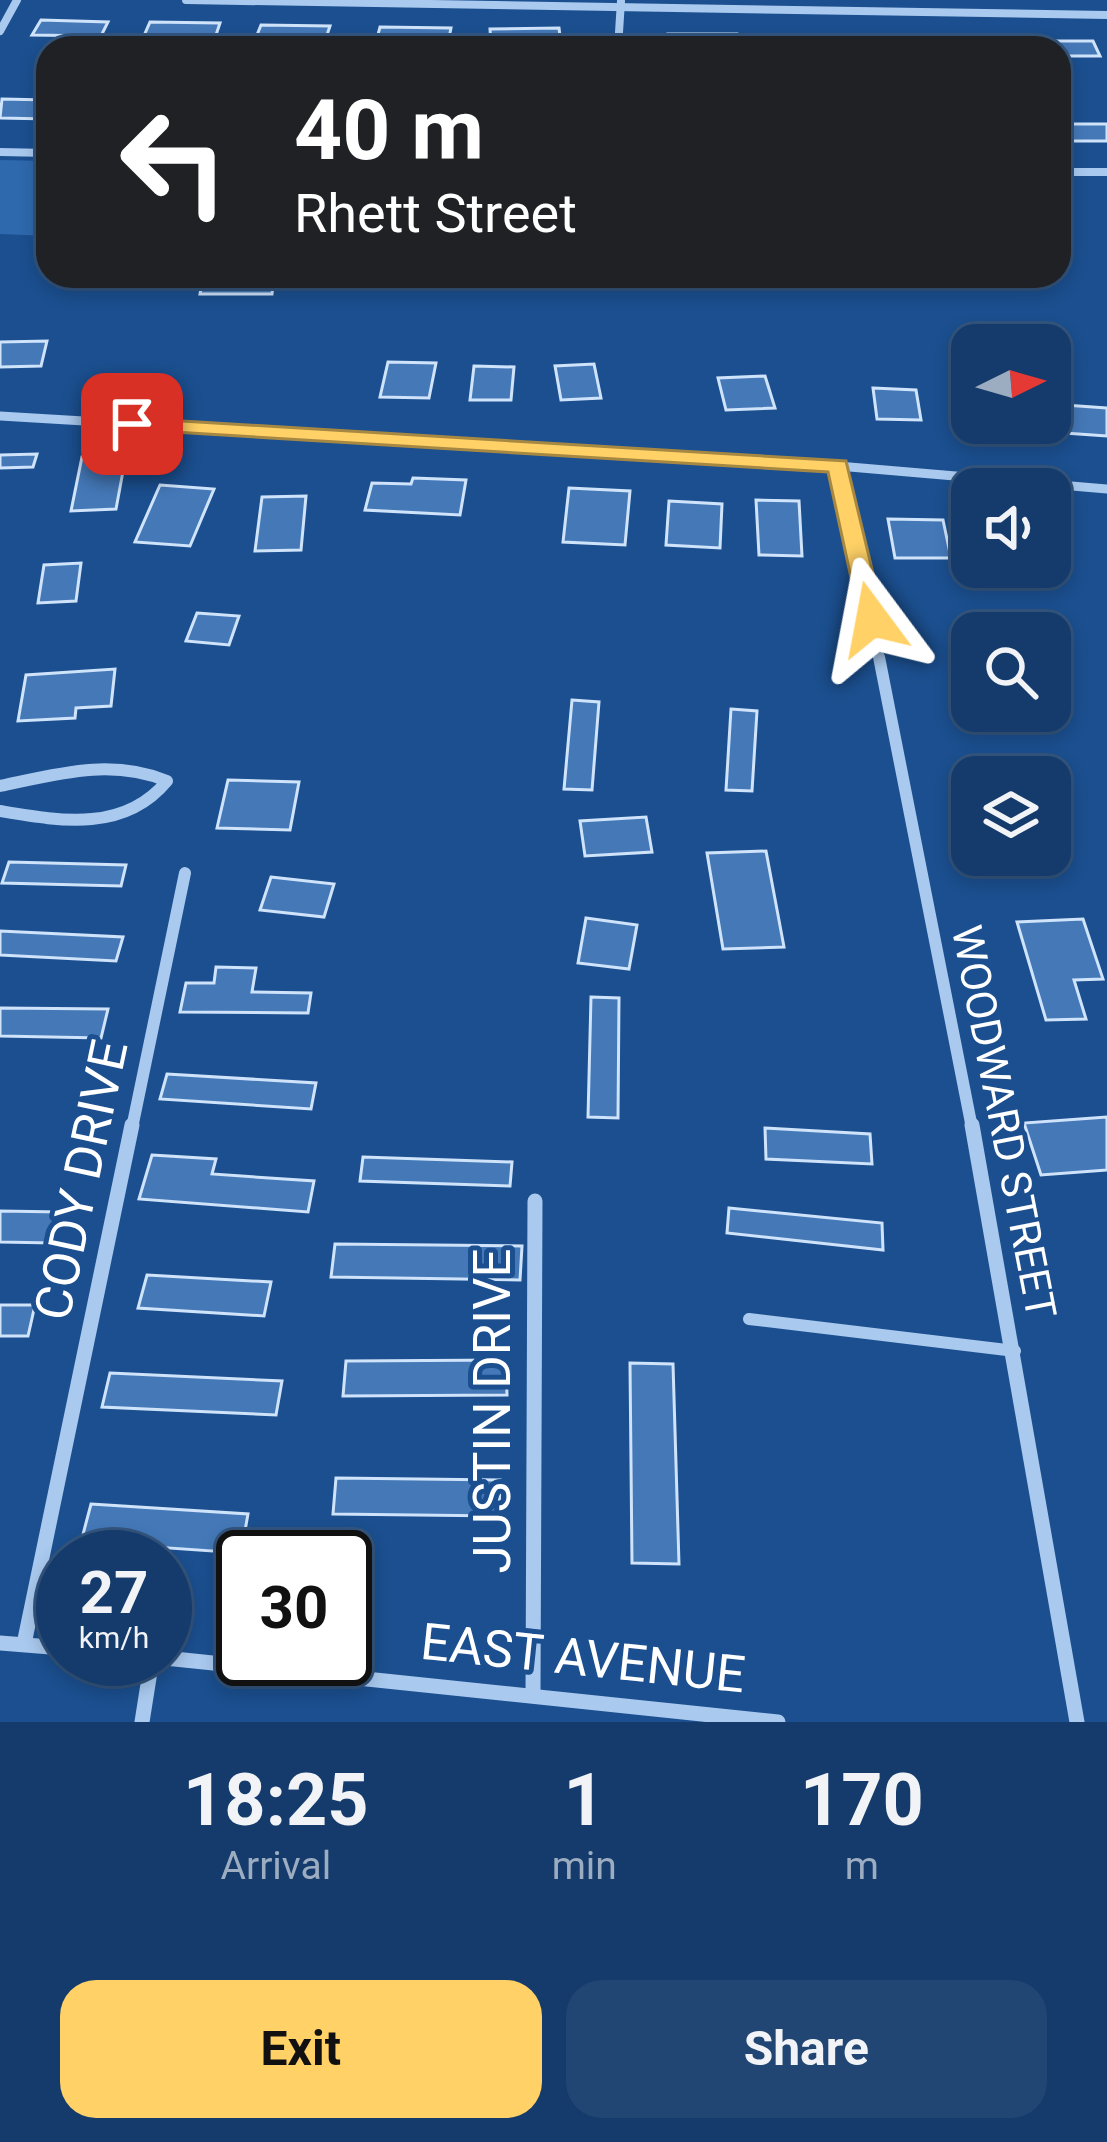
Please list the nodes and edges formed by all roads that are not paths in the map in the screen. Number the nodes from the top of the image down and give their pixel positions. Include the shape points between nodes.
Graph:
1 (17, 0) edge
2 (185, 0) edge
3 (621, 4) edge
4 (1107, 15) edge
5 (0, 31) edge
6 (619, 36) edge
7 (0, 152) edge
8 (36, 153) edge
9 (1071, 172) edge
10 (1107, 172) edge
11 (0, 416) edge
12 (838, 466) junction
13 (1107, 489) edge
14 (0, 786) edge
15 (0, 811) edge
16 (185, 873) dead end
17 (535, 1201) dead end
18 (749, 1319) dead end
19 (1015, 1351) junction
20 (0, 1643) edge
21 (24, 1644) junction
22 (36, 1645) edge
23 (192, 1661) edge
24 (148, 1686) edge
25 (533, 1693) junction
26 (142, 1722) edge
27 (778, 1722) edge
28 (1077, 1722) edge

1 - 5 street
2 - 3 street
3 - 4 street
3 - 6 street
7 - 8 street
9 - 10 street
11 - 12 street
12 - 13 street
12 - 19 street, WOODWARD STREET
14 - 15 street via 99,766 145,769 167,781 159,795 97,820
16 - 21 street, CODY DRIVE
17 - 25 street, JUSTIN DRIVE
18 - 19 lane
19 - 28 street, WOODWARD STREET
20 - 21 street
21 - 22 street
23 - 25 street, EAST AVENUE
24 - 26 street
25 - 27 street, EAST AVENUE

